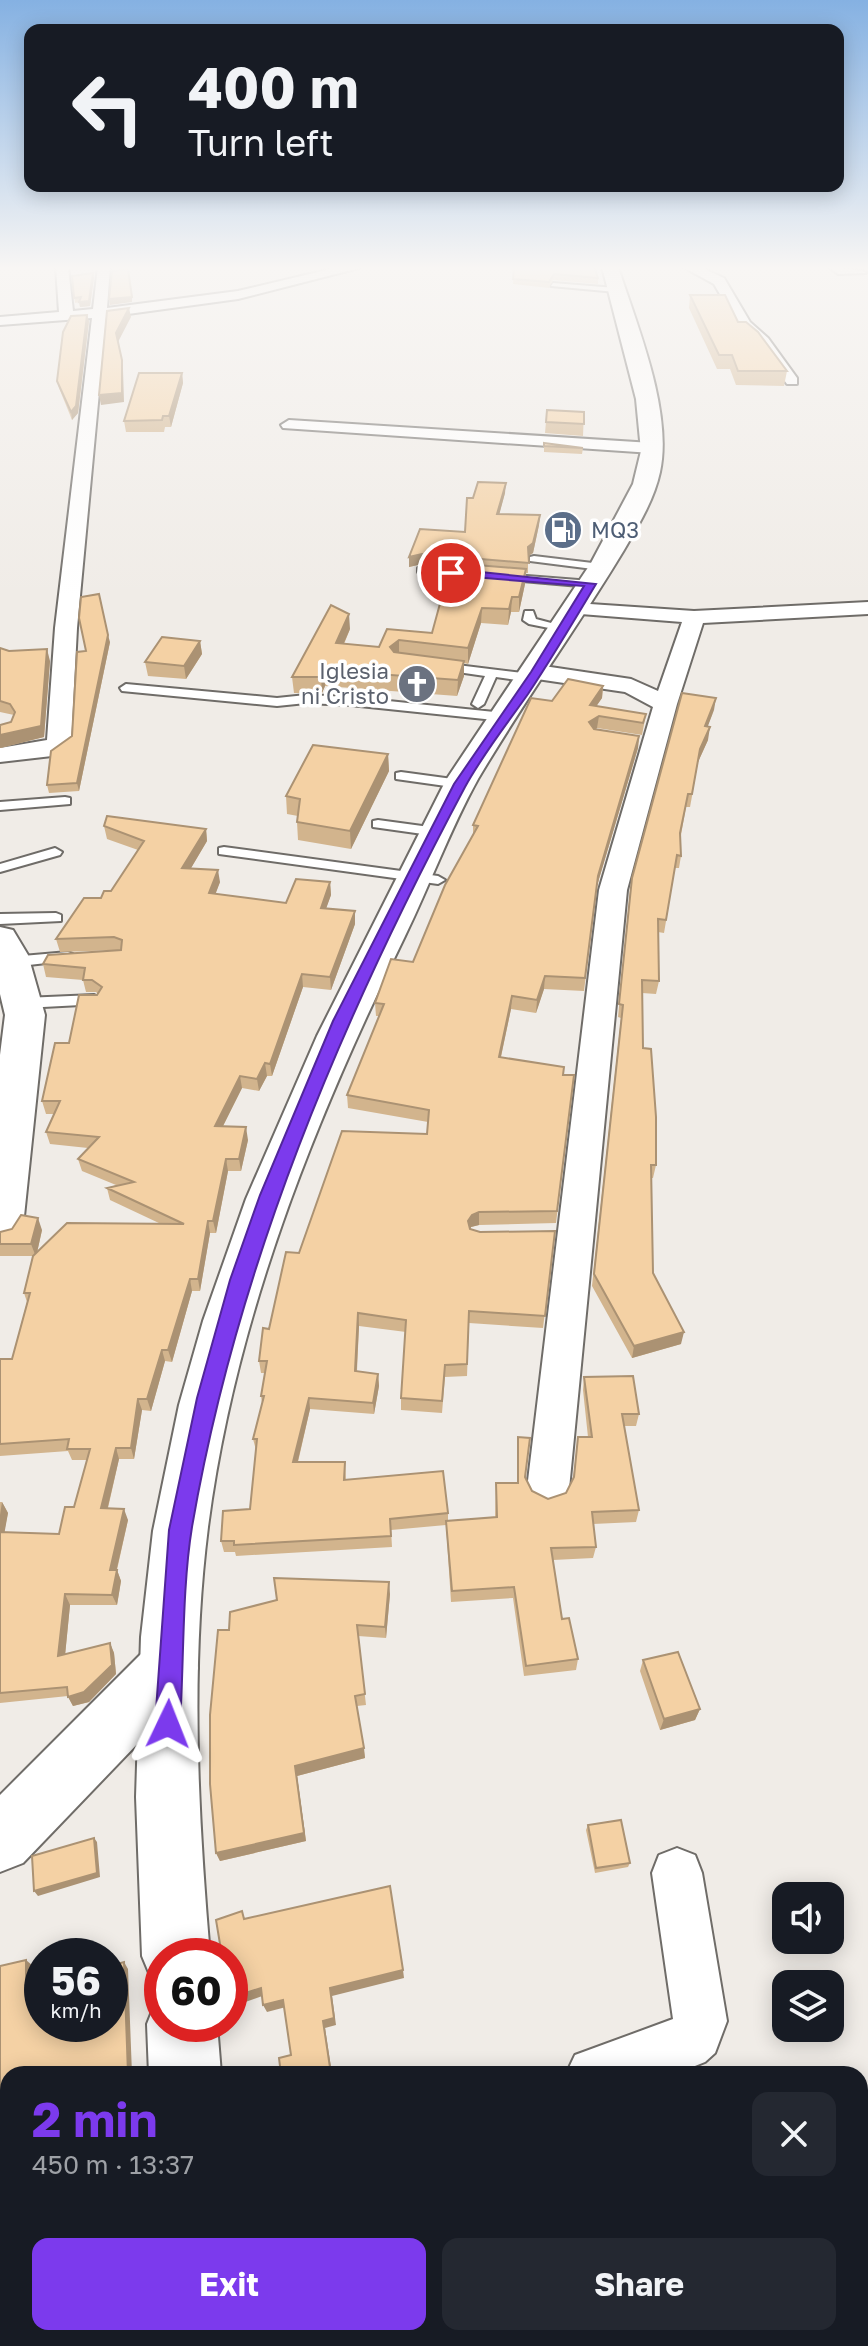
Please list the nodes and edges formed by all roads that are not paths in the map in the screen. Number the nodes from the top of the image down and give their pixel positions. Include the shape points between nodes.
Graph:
1 (93, 376) edge
2 (639, 376) edge
3 (789, 376) edge
4 (792, 381) dead end
5 (289, 425) dead end
6 (652, 448) junction
7 (534, 559) edge
8 (422, 570) dead end
9 (479, 575) edge
10 (493, 576) edge
11 (572, 600) junction
12 (868, 608) edge
13 (694, 617) junction
14 (482, 660) dead end
15 (430, 666) edge
16 (126, 688) dead end
17 (342, 688) edge
18 (513, 688) junction
19 (665, 704) junction
20 (0, 755) edge
21 (401, 776) dead end
22 (460, 784) junction
23 (65, 801) dead end
24 (0, 806) edge
25 (378, 824) dead end
26 (437, 832) junction
27 (224, 851) dead end
28 (55, 852) dead end
29 (0, 868) edge
30 (427, 878) junction
31 (56, 918) dead end
32 (0, 919) edge
33 (6, 950) edge
34 (90, 957) edge
35 (94, 1000) edge
36 (24, 1003) junction
37 (0, 1226) edge
38 (548, 1489) dead end
39 (169, 1668) junction
40 (0, 1840) edge
41 (677, 1873) dead end
42 (175, 1938) edge
43 (183, 2042) edge
44 (185, 2066) edge
45 (618, 2066) edge

1 - 20 street via 59,744
2 - 6 main road
3 - 4 street
5 - 6 street
6 - 11 main road via 650,470
7 - 11 lane
8 - 9 lane
10 - 11 lane
11 - 13 street
11 - 18 main road
12 - 13 street
13 - 19 street
14 - 18 lane
15 - 18 lane
16 - 18 lane via 277,702
17 - 18 lane via 364,697
18 - 19 street via 631,686
18 - 22 main road
19 - 38 street via 647,742 613,890 568,1233
21 - 22 lane
22 - 26 main road
23 - 24 lane
25 - 26 lane
26 - 30 main road
27 - 30 lane
28 - 29 lane
30 - 39 main road via 342,1021 269,1195 240,1280 207,1398 180,1530
31 - 32 lane
33 - 34 lane
33 - 36 main road
35 - 36 lane
36 - 37 main road
39 - 40 main road
39 - 42 main road via 165,1809
41 - 45 street via 700,2021 686,2043
43 - 44 main road

